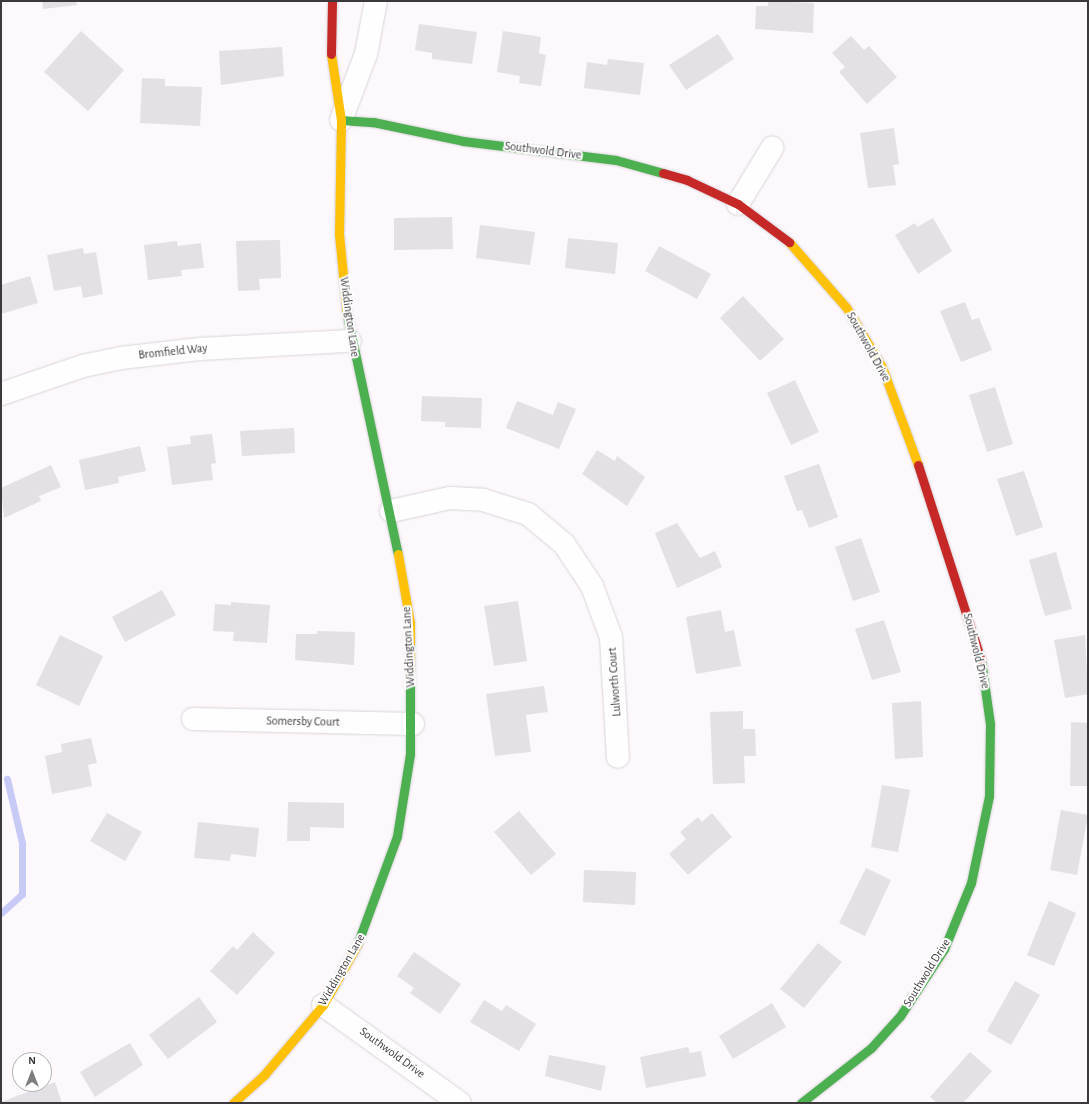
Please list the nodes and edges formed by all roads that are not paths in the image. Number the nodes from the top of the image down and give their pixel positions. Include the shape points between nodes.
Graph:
1 (332, 1) edge
2 (376, 1) edge
3 (341, 120) junction
4 (772, 148) dead end
5 (738, 204) junction
6 (350, 341) junction
7 (1, 394) edge
8 (391, 511) junction
9 (193, 719) dead end
10 (413, 724) junction
11 (618, 757) dead end
12 (323, 1005) junction
13 (233, 1103) edge
14 (460, 1103) edge
15 (801, 1103) edge

1 - 3 street, Widdington Lane via 331,54
2 - 3 street, Widdington Lane via 366,54
3 - 5 street, Southwold Drive via 373,122 463,140 616,160 687,180
3 - 6 street, Widdington Lane via 339,234
4 - 5 street
5 - 15 street, Southwold Drive via 774,229 824,278 882,367 908,432 970,622 980,657 990,724 992,759 982,841 956,926 900,1016 871,1048
6 - 7 street, Bromfield Way via 200,349 135,356 83,366
6 - 8 street, Widdington Lane
8 - 10 street, Widdington Lane via 410,623
8 - 11 street, Lulworth Court via 450,498 482,500 528,514 564,544 592,586 611,637
9 - 10 street, Somersby Court
10 - 12 street, Widdington Lane via 407,785 382,885 364,932
12 - 13 street, Widdington Lane via 264,1075
12 - 14 street, Southwold Drive

